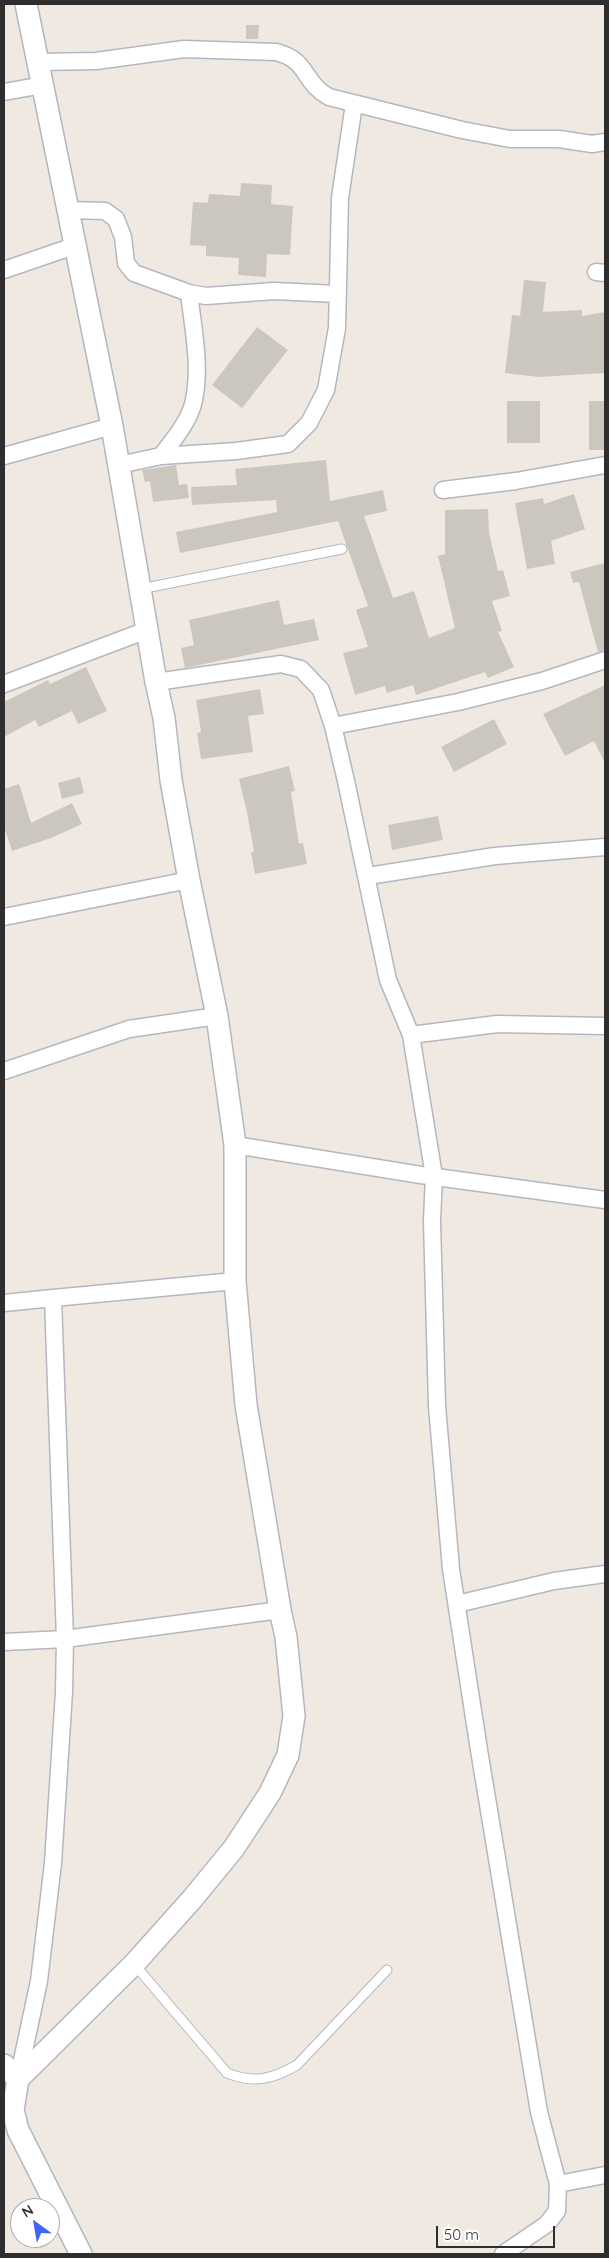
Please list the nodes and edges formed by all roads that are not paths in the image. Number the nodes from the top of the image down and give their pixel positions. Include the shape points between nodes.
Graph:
1 (26, 4) edge
2 (38, 62) junction
3 (43, 85) junction
4 (4, 92) edge
5 (354, 104) junction
6 (605, 142) edge
7 (67, 210) junction
8 (74, 246) junction
9 (4, 270) edge
10 (189, 293) junction
11 (338, 294) junction
12 (112, 426) junction
13 (4, 456) edge
14 (161, 456) junction
15 (119, 465) junction
16 (605, 465) edge
17 (443, 490) dead end
18 (342, 549) dead end
19 (140, 589) junction
20 (147, 630) junction
21 (605, 660) edge
22 (156, 682) junction
23 (4, 684) edge
24 (333, 726) junction
25 (605, 847) edge
26 (368, 876) junction
27 (189, 880) junction
28 (4, 917) edge
29 (216, 1016) junction
30 (605, 1026) edge
31 (412, 1035) junction
32 (4, 1071) edge
33 (235, 1145) junction
34 (434, 1176) junction
35 (605, 1204) edge
36 (235, 1281) junction
37 (53, 1298) junction
38 (4, 1303) edge
39 (605, 1574) edge
40 (457, 1604) junction
41 (280, 1610) junction
42 (65, 1639) junction
43 (4, 1642) edge
44 (134, 1964) junction
45 (387, 1970) dead end
46 (11, 2072) edge
47 (8, 2105) edge
48 (605, 2175) edge
49 (558, 2184) junction
50 (77, 2253) edge
51 (503, 2254) edge

1 - 2 street
2 - 3 street
2 - 5 street via 96,61 184,49 276,52 298,61 317,90
3 - 4 street
3 - 7 street
5 - 6 street via 510,138 559,139 592,144
5 - 11 street via 340,198
7 - 8 street
7 - 10 street via 106,211 116,219 123,237 126,263 134,273
8 - 9 street
8 - 12 street
10 - 11 street via 206,296 274,291
10 - 14 street via 196,360 194,402 182,427
11 - 14 street via 338,328 326,390 309,423 288,444
12 - 13 street
12 - 15 street
14 - 15 street
15 - 19 street
16 - 17 street
18 - 19 lane
19 - 20 street
20 - 22 street
20 - 23 street
21 - 24 street via 495,693
22 - 24 street via 281,664 301,669 312,678 321,690
22 - 27 street
24 - 26 street
25 - 26 street via 496,856
26 - 31 street via 388,980
27 - 28 street
27 - 29 street
29 - 32 street via 129,1029
29 - 33 street
30 - 31 street via 497,1024
31 - 34 street
33 - 34 street
33 - 36 street
34 - 35 street
34 - 40 street via 432,1221 437,1406
36 - 37 street
36 - 41 street via 246,1405
37 - 38 street
37 - 42 street
39 - 40 street via 554,1581
40 - 49 street via 539,2112
41 - 42 street
41 - 44 street via 293,1689 294,1716 288,1755 270,1793 234,1848
42 - 43 street
42 - 46 street via 53,1863 40,1981
44 - 45 lane via 227,2073 256,2080 280,2075 297,2065
44 - 46 street
46 - 47 street
47 - 50 street
48 - 49 street
49 - 51 street via 557,2211 547,2224

